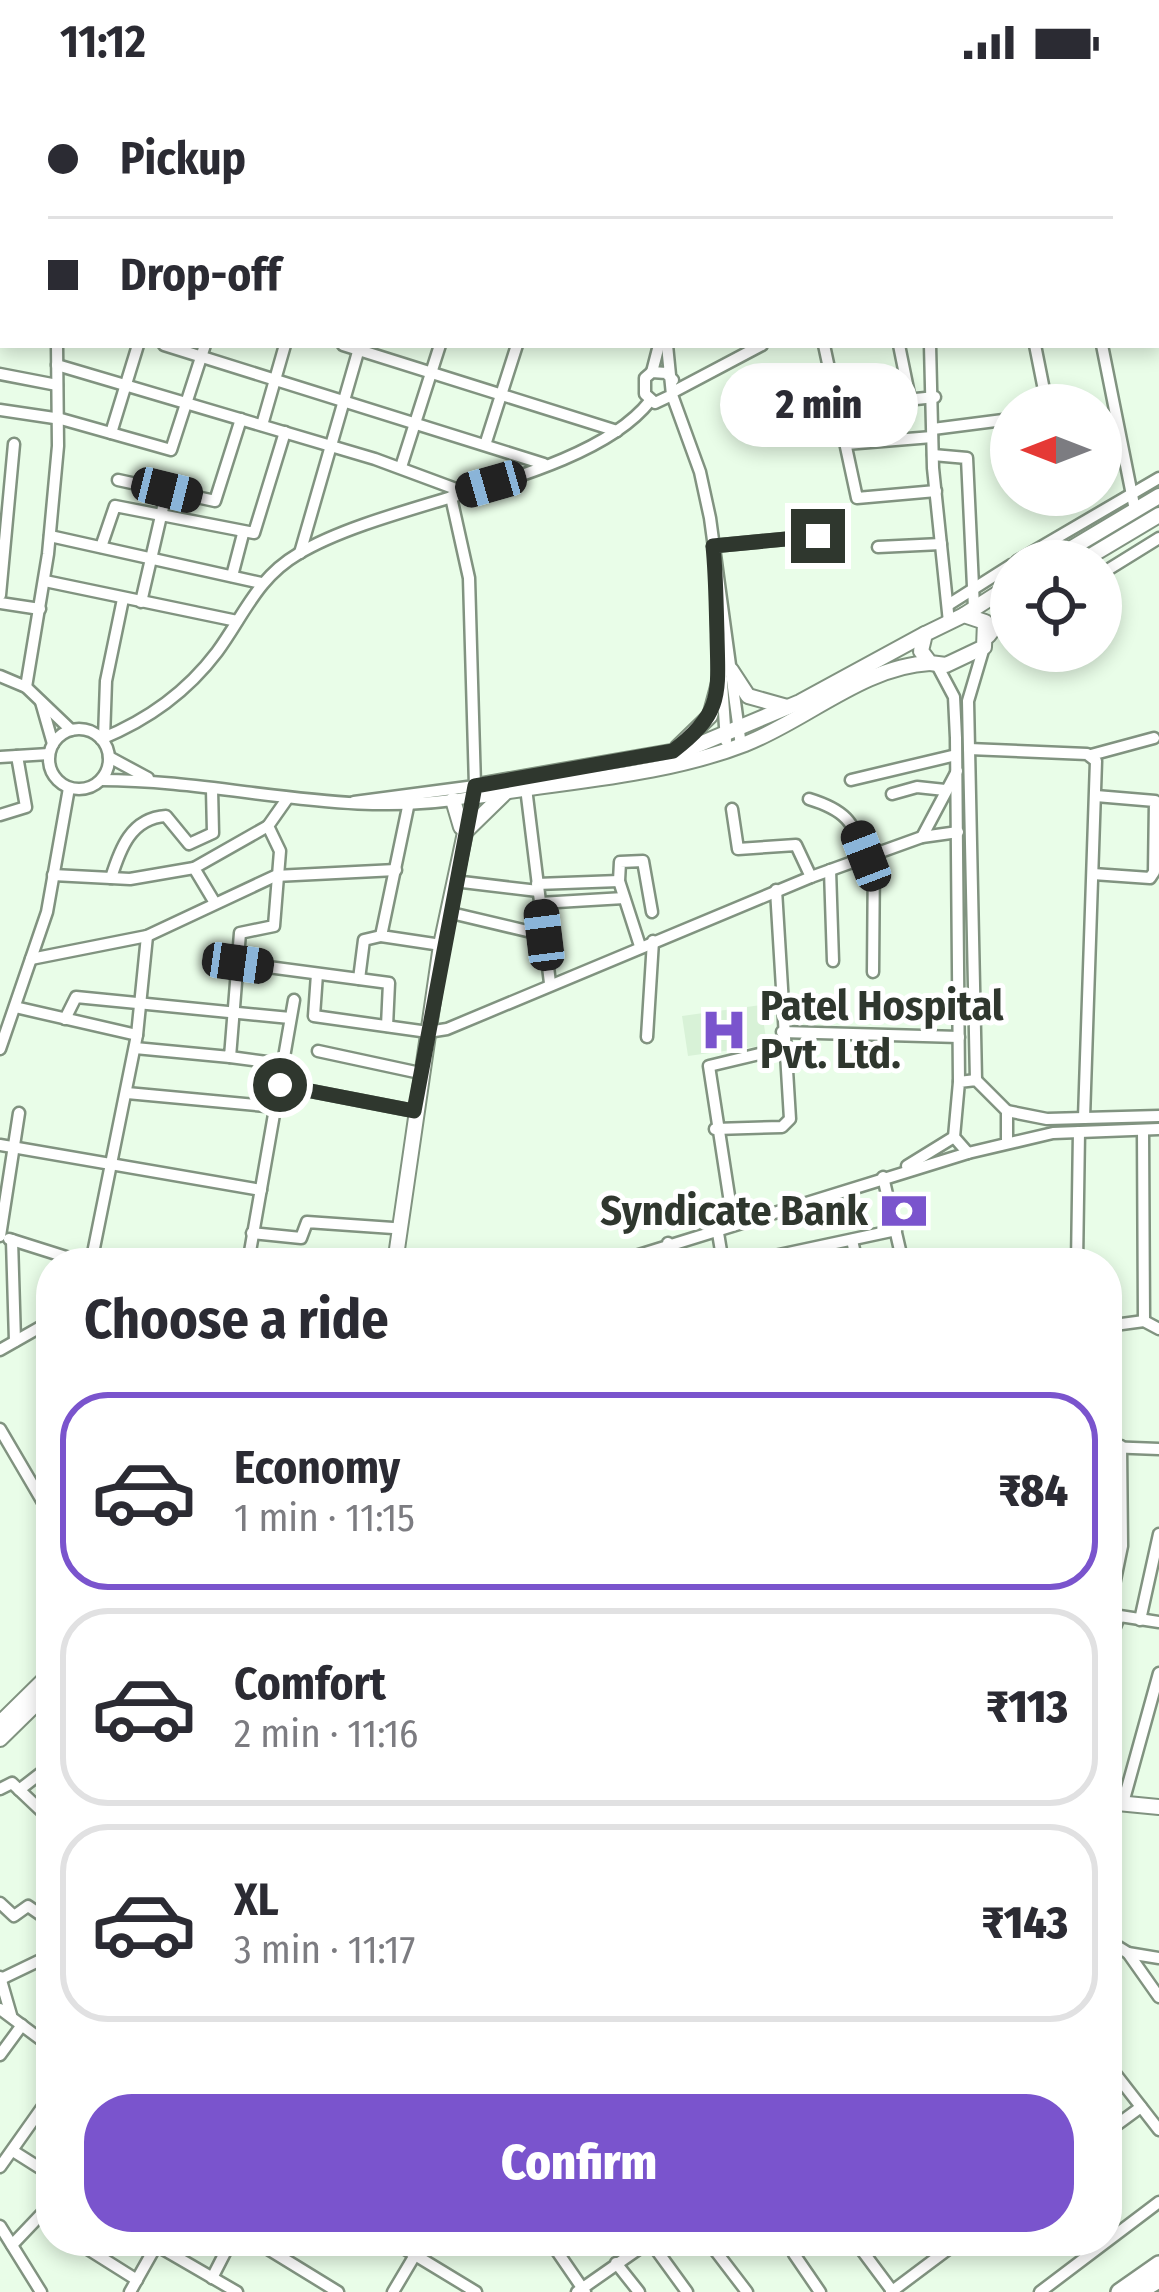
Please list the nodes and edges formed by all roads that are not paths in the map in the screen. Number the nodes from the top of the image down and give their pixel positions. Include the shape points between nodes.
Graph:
1 (57, 348) edge
2 (137, 348) edge
3 (285, 348) edge
4 (359, 348) edge
5 (362, 348) edge
6 (439, 348) edge
7 (517, 348) edge
8 (662, 348) edge
9 (664, 348) edge
10 (756, 348) edge
11 (825, 348) edge
12 (900, 348) edge
13 (929, 348) edge
14 (1036, 348) edge
15 (1103, 348) edge
16 (203, 351) edge
17 (57, 365) junction
18 (652, 371) junction
19 (709, 371) junction
20 (431, 372) junction
21 (0, 374) edge
22 (276, 378) junction
23 (671, 383) junction
24 (1043, 384) edge
25 (57, 385) junction
26 (126, 386) junction
27 (502, 394) junction
28 (934, 397) junction
29 (344, 398) junction
30 (910, 399) junction
31 (653, 402) junction
32 (187, 404) junction
33 (841, 407) junction
34 (0, 410) edge
35 (61, 419) junction
36 (241, 419) junction
37 (416, 420) junction
38 (990, 423) edge
39 (262, 425) junction
40 (617, 431) junction
41 (285, 432) junction
42 (111, 433) junction
43 (932, 433) junction
44 (686, 436) junction
45 (487, 442) junction
46 (14, 444) dead end
47 (846, 444) junction
48 (330, 446) junction
49 (933, 455) junction
50 (544, 464) junction
51 (401, 467) junction
52 (1159, 478) edge
53 (118, 480) dead end
54 (167, 490) junction
55 (936, 491) junction
56 (458, 494) junction
57 (1159, 496) edge
58 (1133, 502) junction
59 (162, 515) junction
60 (1159, 515) edge
61 (243, 534) junction
62 (50, 536) junction
63 (818, 536) dead end
64 (1159, 538) edge
65 (1059, 540) edge
66 (1080, 540) edge
67 (1117, 540) edge
68 (941, 544) junction
69 (713, 546) junction
70 (101, 547) junction
71 (878, 547) dead end
72 (300, 553) junction
73 (151, 558) junction
74 (1122, 561) edge
75 (232, 576) junction
76 (990, 578) edge
77 (44, 581) junction
78 (261, 583) junction
79 (970, 590) junction
80 (990, 596) edge
81 (0, 599) edge
82 (123, 599) junction
83 (141, 602) junction
84 (40, 609) junction
85 (959, 613) junction
86 (237, 621) junction
87 (925, 634) junction
88 (990, 635) edge
89 (985, 642) junction
90 (934, 664) junction
91 (726, 675) junction
92 (0, 676) edge
93 (26, 687) junction
94 (40, 699) junction
95 (789, 707) junction
96 (71, 730) junction
97 (103, 738) junction
98 (1154, 738) dead end
99 (733, 740) junction
100 (51, 749) junction
101 (969, 749) junction
102 (673, 751) junction
103 (956, 755) junction
104 (1091, 755) junction
105 (17, 756) junction
106 (0, 757) edge
107 (109, 757) junction
108 (957, 771) junction
109 (101, 780) junction
110 (151, 780) junction
111 (851, 780) dead end
112 (69, 788) junction
113 (526, 788) junction
114 (212, 789) junction
115 (945, 790) junction
116 (473, 791) junction
117 (507, 791) junction
118 (892, 794) dead end
119 (1096, 796) junction
120 (287, 799) junction
121 (809, 799) dead end
122 (453, 800) junction
123 (354, 802) junction
124 (408, 807) junction
125 (732, 809) dead end
126 (0, 815) edge
127 (268, 826) junction
128 (958, 832) junction
129 (922, 837) junction
130 (463, 842) junction
131 (870, 854) junction
132 (194, 868) junction
133 (396, 870) junction
134 (830, 870) junction
135 (1093, 874) junction
136 (53, 875) junction
137 (275, 876) junction
138 (811, 877) junction
139 (111, 878) junction
140 (454, 881) junction
141 (619, 881) junction
142 (776, 890) junction
143 (539, 893) junction
144 (624, 898) junction
145 (214, 903) junction
146 (447, 912) junction
147 (652, 912) dead end
148 (544, 935) junction
149 (147, 936) junction
150 (381, 936) junction
151 (653, 941) junction
152 (441, 945) junction
153 (640, 946) junction
154 (32, 959) junction
155 (833, 961) dead end
156 (238, 963) junction
157 (873, 972) dead end
158 (317, 974) junction
159 (358, 979) junction
160 (550, 983) junction
161 (294, 1000) dead end
162 (142, 1003) junction
163 (15, 1007) junction
164 (235, 1010) junction
165 (64, 1018) junction
166 (290, 1018) junction
167 (387, 1026) junction
168 (428, 1032) junction
169 (782, 1032) junction
170 (646, 1037) dead end
171 (959, 1037) junction
172 (136, 1041) junction
173 (784, 1048) junction
174 (0, 1049) edge
175 (318, 1051) dead end
176 (230, 1057) junction
177 (282, 1064) junction
178 (420, 1073) junction
179 (976, 1080) junction
180 (958, 1082) junction
181 (280, 1085) junction
182 (127, 1093) junction
183 (277, 1107) junction
184 (414, 1111) junction
185 (1007, 1111) junction
186 (19, 1113) dead end
187 (1159, 1116) edge
188 (1084, 1118) junction
189 (715, 1129) junction
190 (1159, 1129) edge
191 (1143, 1130) junction
192 (1078, 1132) junction
193 (954, 1137) junction
194 (1007, 1143) junction
195 (0, 1145) edge
196 (14, 1147) junction
197 (968, 1153) junction
198 (115, 1161) junction
199 (888, 1175) junction
200 (262, 1190) junction
201 (400, 1210) junction
202 (733, 1222) junction
203 (717, 1227) junction
204 (393, 1228) junction
205 (896, 1230) junction
206 (252, 1232) junction
207 (4, 1238) edge
208 (852, 1240) junction
209 (668, 1243) junction
210 (92, 1248) edge
211 (250, 1248) edge
212 (394, 1248) edge
213 (396, 1248) edge
214 (654, 1248) edge
215 (669, 1248) edge
216 (720, 1248) edge
217 (814, 1248) edge
218 (853, 1248) edge
219 (900, 1248) edge
220 (1077, 1248) edge
221 (36, 1250) edge
222 (1152, 1255) edge
223 (1144, 1322) junction
224 (1122, 1324) edge
225 (36, 1329) edge
226 (1159, 1329) edge
227 (15, 1341) junction
228 (0, 1350) edge
229 (0, 1429) edge
230 (1122, 1447) edge
231 (1159, 1449) edge
232 (36, 1490) edge
233 (1159, 1534) edge
234 (1122, 1617) edge
235 (1140, 1620) junction
236 (1159, 1622) edge
237 (1159, 1673) edge
238 (36, 1687) edge
239 (36, 1704) edge
240 (0, 1723) edge
241 (0, 1739) edge
242 (36, 1777) edge
243 (1122, 1782) edge
244 (0, 1789) edge
245 (19, 1790) junction
246 (1122, 1804) edge
247 (36, 1806) edge
248 (1159, 1807) edge
249 (0, 1903) edge
250 (36, 1911) edge
251 (1122, 1949) edge
252 (1128, 1953) junction
253 (1159, 1958) edge
254 (36, 1966) edge
255 (0, 1978) edge
256 (1159, 1997) edge
257 (0, 2009) edge
258 (17, 2022) junction
259 (36, 2036) edge
260 (0, 2055) edge
261 (1122, 2082) edge
262 (1141, 2107) junction
263 (36, 2120) edge
264 (1122, 2121) edge
265 (1159, 2130) edge
266 (13, 2150) junction
267 (36, 2165) edge
268 (0, 2167) edge
269 (1159, 2202) edge
270 (0, 2226) edge
271 (36, 2229) edge
272 (1122, 2230) edge
273 (12, 2245) junction
274 (99, 2256) edge
275 (148, 2256) edge
276 (177, 2256) edge
277 (223, 2256) edge
278 (275, 2256) edge
279 (414, 2256) edge
280 (417, 2256) edge
281 (559, 2256) edge
282 (627, 2256) edge
283 (661, 2256) edge
284 (719, 2256) edge
285 (795, 2256) edge
286 (866, 2256) edge
287 (939, 2256) edge
288 (1088, 2256) edge
289 (616, 2263) junction
290 (1159, 2264) edge
291 (212, 2278) junction
292 (137, 2280) junction
293 (1159, 2280) edge
294 (318, 2287) edge
295 (581, 2291) edge
296 (41, 2292) edge
297 (130, 2292) edge
298 (236, 2292) edge
299 (338, 2292) edge
300 (394, 2292) edge
301 (476, 2292) edge
302 (639, 2292) edge
303 (687, 2292) edge
304 (747, 2292) edge
305 (820, 2292) edge
306 (892, 2292) edge
307 (1040, 2292) edge
308 (1119, 2292) edge
309 (1138, 2292) edge

1 - 17 street
2 - 26 street
3 - 22 street
4 - 29 street
5 - 20 street
6 - 20 street
7 - 27 street
8 - 18 street
9 - 23 street
10 - 19 street
11 - 33 street
12 - 30 street
13 - 28 street
14 - 24 street
15 - 58 street
16 - 22 street
16 - 32 street
17 - 25 street
17 - 26 street
18 - 23 street
18 - 31 street via 644,385
19 - 23 street
19 - 23 street
20 - 27 street
20 - 37 street
21 - 25 street
22 - 29 street
22 - 39 street
23 - 31 street
23 - 44 street
25 - 35 street
26 - 32 street
26 - 42 street
27 - 40 street
27 - 45 street
28 - 30 street
28 - 43 street
29 - 37 street
29 - 48 street
30 - 33 street
31 - 40 street
31 - 44 street
32 - 36 street
32 - 42 street via 171,450
33 - 47 street
34 - 35 street
35 - 42 street
35 - 62 street
36 - 39 street
36 - 54 street via 217,500
37 - 45 street
37 - 51 street
38 - 43 street
39 - 41 street
40 - 50 street
41 - 48 street
41 - 61 street via 257,530
43 - 47 street
43 - 49 street
44 - 69 street
45 - 50 street
46 - 81 street
47 - 55 street via 860,500
48 - 51 street
48 - 72 street
49 - 55 street
49 - 79 street via 967,458
50 - 56 street
51 - 56 street
52 - 58 street
53 - 54 street
54 - 59 street
55 - 68 street
56 - 72 street
56 - 116 street via 469,578
57 - 58 main road
58 - 65 street
58 - 66 main road
59 - 61 street
59 - 70 street via 111,507
59 - 73 street
60 - 67 main road
61 - 75 street
62 - 70 street
62 - 77 street
63 - 69 street
64 - 74 street
68 - 71 street
68 - 85 street
69 - 91 street
70 - 73 street
72 - 78 street
73 - 75 street
73 - 83 street
75 - 78 street
76 - 79 street
77 - 82 street
77 - 84 street
78 - 86 street
79 - 85 street
79 - 85 street
80 - 85 main road
81 - 84 street
82 - 83 street
82 - 97 street
83 - 86 street
84 - 93 street
85 - 87 main road
85 - 89 main road via 985,622
86 - 97 street via 157,712
87 - 90 main road via 921,651
87 - 95 main road
88 - 89 main road
89 - 90 main road
89 - 101 street via 970,687
90 - 99 main road via 896,669
90 - 103 street via 954,697
91 - 95 main road via 761,704
91 - 99 street
91 - 102 main road via 710,716
92 - 93 street
93 - 94 street
94 - 96 street
94 - 100 street
95 - 99 main road
96 - 97 street
96 - 100 street
97 - 107 street
98 - 104 street
99 - 102 main road
99 - 113 main road via 695,760
100 - 105 street
100 - 112 street via 53,776
101 - 104 street
101 - 179 street
102 - 116 main road
103 - 108 street
103 - 111 street
104 - 119 street
105 - 106 street
105 - 126 street via 26,807
107 - 109 street
107 - 110 street
108 - 115 street
108 - 128 street
109 - 110 street
109 - 112 street
110 - 114 street
112 - 136 street
113 - 117 main road
113 - 143 street
114 - 120 street
114 - 139 street via 213,833 189,844 166,816 146,821 123,845
115 - 118 street
115 - 129 street
116 - 117 main road
116 - 122 street
116 - 123 street
116 - 130 main road
117 - 130 main road
119 - 135 street
119 - 135 street via 1155,801 1154,872
120 - 123 street
120 - 127 street
121 - 131 street via 847,814
122 - 124 street
122 - 130 main road
123 - 124 street
124 - 133 street
125 - 138 street via 738,849 793,844
127 - 132 street
127 - 137 street via 280,845
128 - 129 street
128 - 171 street
129 - 131 street
130 - 140 main road
131 - 134 street
131 - 157 street
132 - 139 street
132 - 145 street
133 - 137 street
133 - 150 street
134 - 138 street
134 - 155 street
135 - 188 street
136 - 139 street
136 - 154 street
137 - 145 street
137 - 156 street via 274,926 241,932
138 - 142 street
140 - 143 street
140 - 146 main road
141 - 143 street
141 - 144 street
141 - 147 street via 620,862 642,860
142 - 151 street
142 - 169 street
143 - 144 street
143 - 148 street
144 - 153 street
145 - 149 street
146 - 148 street
146 - 152 main road
148 - 160 street
149 - 154 street
149 - 162 street
150 - 152 street
150 - 159 street via 364,940
151 - 153 street
151 - 170 street
152 - 168 main road
153 - 160 street
154 - 163 street
156 - 158 street
156 - 164 street
158 - 159 street
158 - 167 street via 314,1016
159 - 167 street via 392,986
160 - 168 street
161 - 166 street
162 - 164 street
162 - 165 street via 76,998
162 - 172 street
163 - 165 street
163 - 174 street
164 - 166 street
164 - 176 street
165 - 172 street
166 - 177 street
167 - 168 street
168 - 178 main road
169 - 171 street
169 - 173 street
171 - 180 street
172 - 176 street
172 - 182 street
173 - 189 street via 711,1063
173 - 189 street via 788,1123
175 - 178 street
176 - 177 street
177 - 181 street
178 - 184 main road
179 - 180 street
179 - 185 street
180 - 193 street
181 - 183 street
181 - 184 street
182 - 183 street
182 - 198 street
183 - 200 street
184 - 201 main road
185 - 188 street
185 - 194 street
186 - 196 street
187 - 188 street
189 - 202 street
190 - 191 street
191 - 192 street
191 - 222 street
192 - 194 street
192 - 220 street
193 - 197 street
193 - 199 street
194 - 197 street
195 - 196 street
196 - 198 street
196 - 207 street
197 - 199 street
198 - 200 street
198 - 210 street
199 - 202 street
199 - 205 street
200 - 206 street
201 - 204 main road
201 - 213 main road
202 - 203 street
203 - 209 street
203 - 216 street
204 - 206 street via 306,1222 301,1238
204 - 212 main road
205 - 208 street
205 - 219 street
206 - 211 street
207 - 221 street
207 - 227 street
208 - 217 street
208 - 218 street
209 - 214 street
209 - 215 street
222 - 223 street
223 - 224 street
223 - 226 street
225 - 227 street
227 - 228 street
229 - 232 street
230 - 231 street
233 - 235 street
234 - 235 street
235 - 236 street
237 - 243 street
238 - 240 main road
239 - 241 main road
242 - 245 street
244 - 245 street via 9,1783
245 - 247 street
246 - 248 main road
249 - 250 street via 15,1916
251 - 252 street
252 - 253 street
252 - 256 street
254 - 255 street
255 - 258 street
257 - 258 street
258 - 259 street
258 - 260 street
261 - 262 street
262 - 264 street
262 - 265 street
263 - 266 street
266 - 267 street
266 - 268 street
269 - 272 street
270 - 273 street
271 - 273 street
273 - 296 street
274 - 292 street
275 - 292 street
276 - 291 street
277 - 291 street
278 - 294 street
279 - 300 street
280 - 301 street
281 - 295 street
282 - 289 street
283 - 303 street
284 - 304 street
285 - 305 street
286 - 306 street
287 - 306 street
288 - 307 street
289 - 295 street
289 - 302 street
290 - 308 highway
291 - 298 street
292 - 297 street
293 - 309 highway
294 - 299 street

